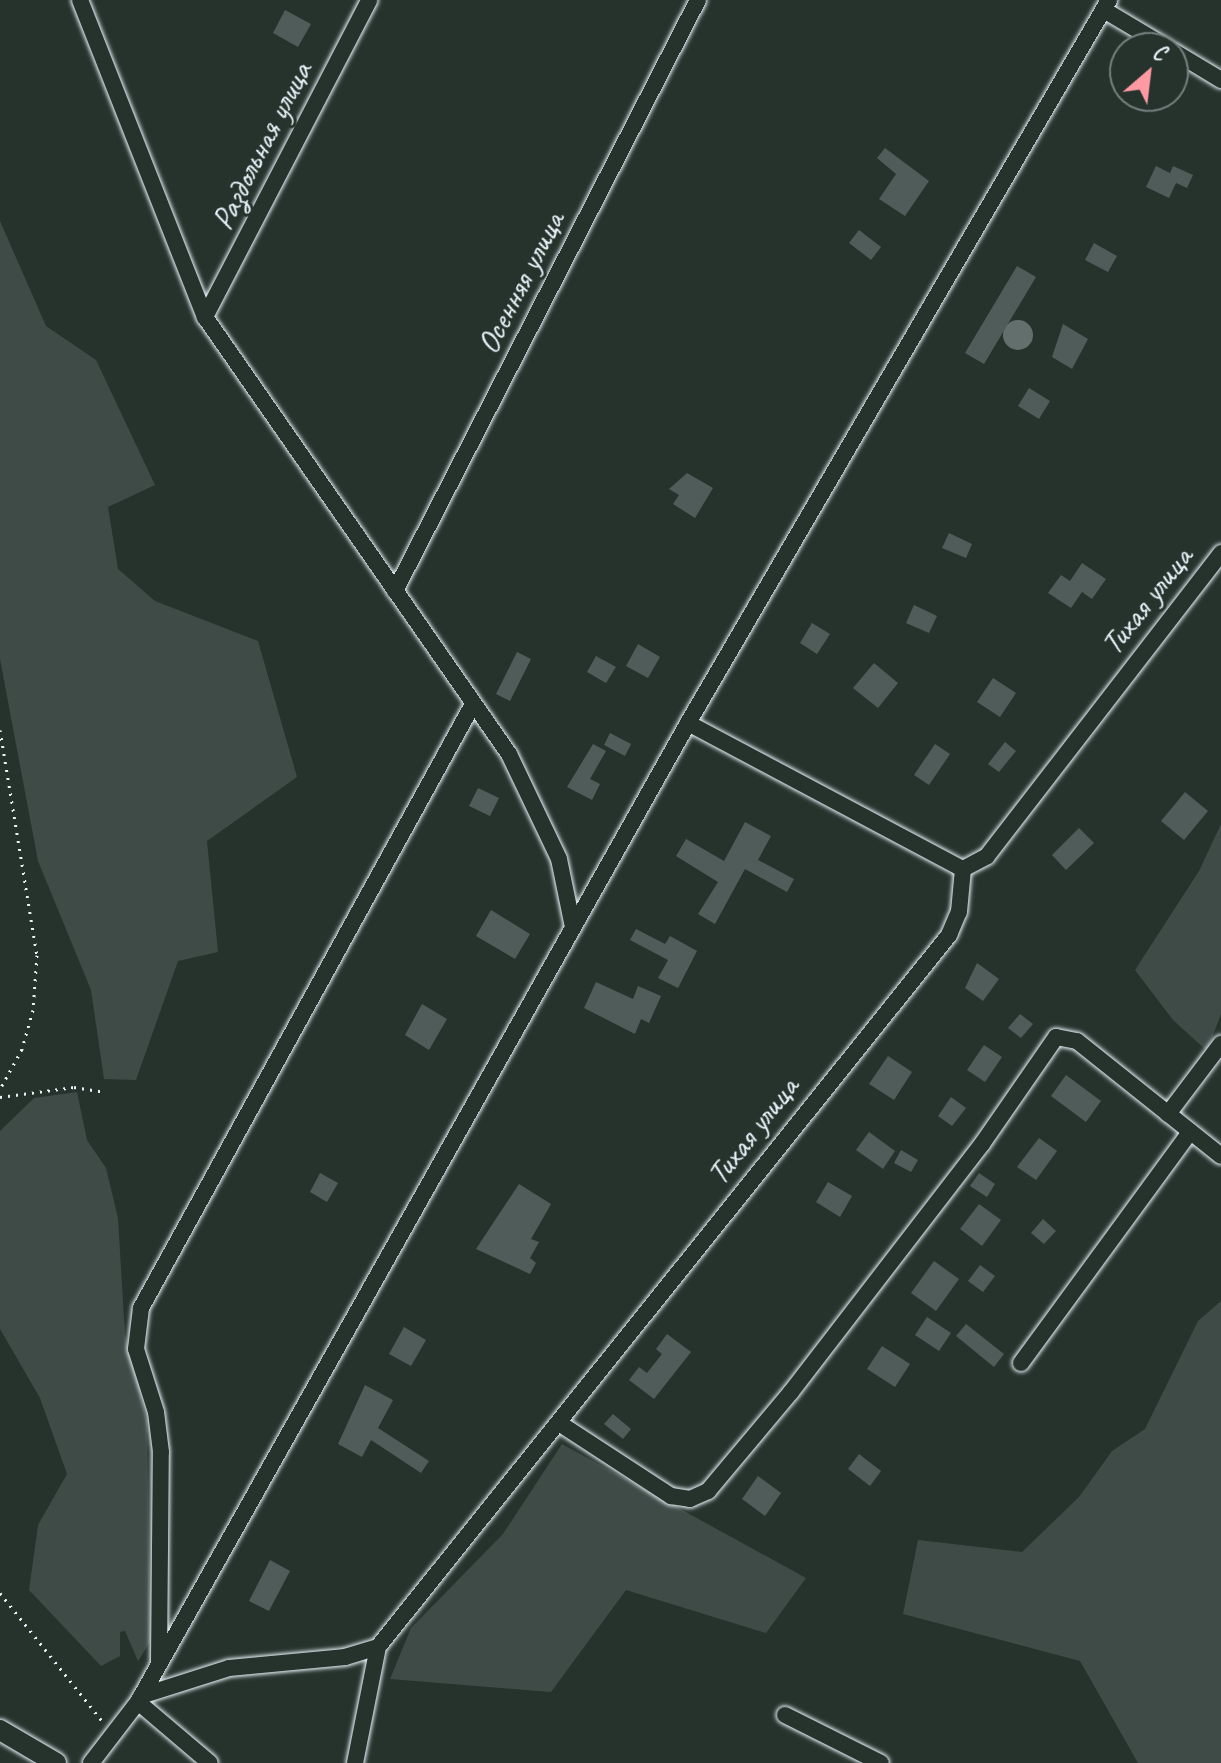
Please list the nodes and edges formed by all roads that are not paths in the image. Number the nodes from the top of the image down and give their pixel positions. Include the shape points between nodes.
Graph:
1 (80, 0) edge
2 (369, 0) edge
3 (698, 0) edge
4 (1107, 5) edge
5 (1145, 32) edge
6 (1189, 61) edge
7 (1221, 80) edge
8 (205, 317) junction
9 (1221, 553) edge
10 (395, 591) junction
11 (473, 704) junction
12 (688, 723) junction
13 (963, 869) junction
14 (573, 927) junction
15 (1221, 1044) edge
16 (1168, 1114) junction
17 (1190, 1132) junction
18 (1221, 1156) edge
19 (1021, 1363) dead end
20 (559, 1423) junction
21 (378, 1647) junction
22 (159, 1665) junction
23 (140, 1699) junction
24 (785, 1715) dead end
25 (0, 1730) edge
26 (56, 1763) edge
27 (91, 1763) edge
28 (210, 1763) edge
29 (355, 1763) edge
30 (881, 1763) edge

1 - 8 street
2 - 8 street, Раздольная улица
3 - 10 street, Осенняя улица
4 - 5 street
4 - 12 street
6 - 7 street
8 - 10 street
9 - 13 street, Тихая улица via 987,856
10 - 11 street
11 - 14 street via 509,754 542,818 559,859
11 - 22 street via 141,1308 136,1349 156,1412 161,1452
12 - 13 street
12 - 14 street
13 - 20 street, Тихая улица via 959,912 949,935
14 - 22 street
15 - 16 street
16 - 17 street
16 - 20 street via 1077,1041 1064,1036 1050,1041 982,1144 791,1392 700,1496 671,1496
17 - 18 street
17 - 19 street
20 - 21 street, Тихая улица
21 - 23 street via 345,1657 229,1668
21 - 29 street, Тихая улица
22 - 23 street
23 - 27 street
23 - 28 street
24 - 30 street
25 - 26 street

